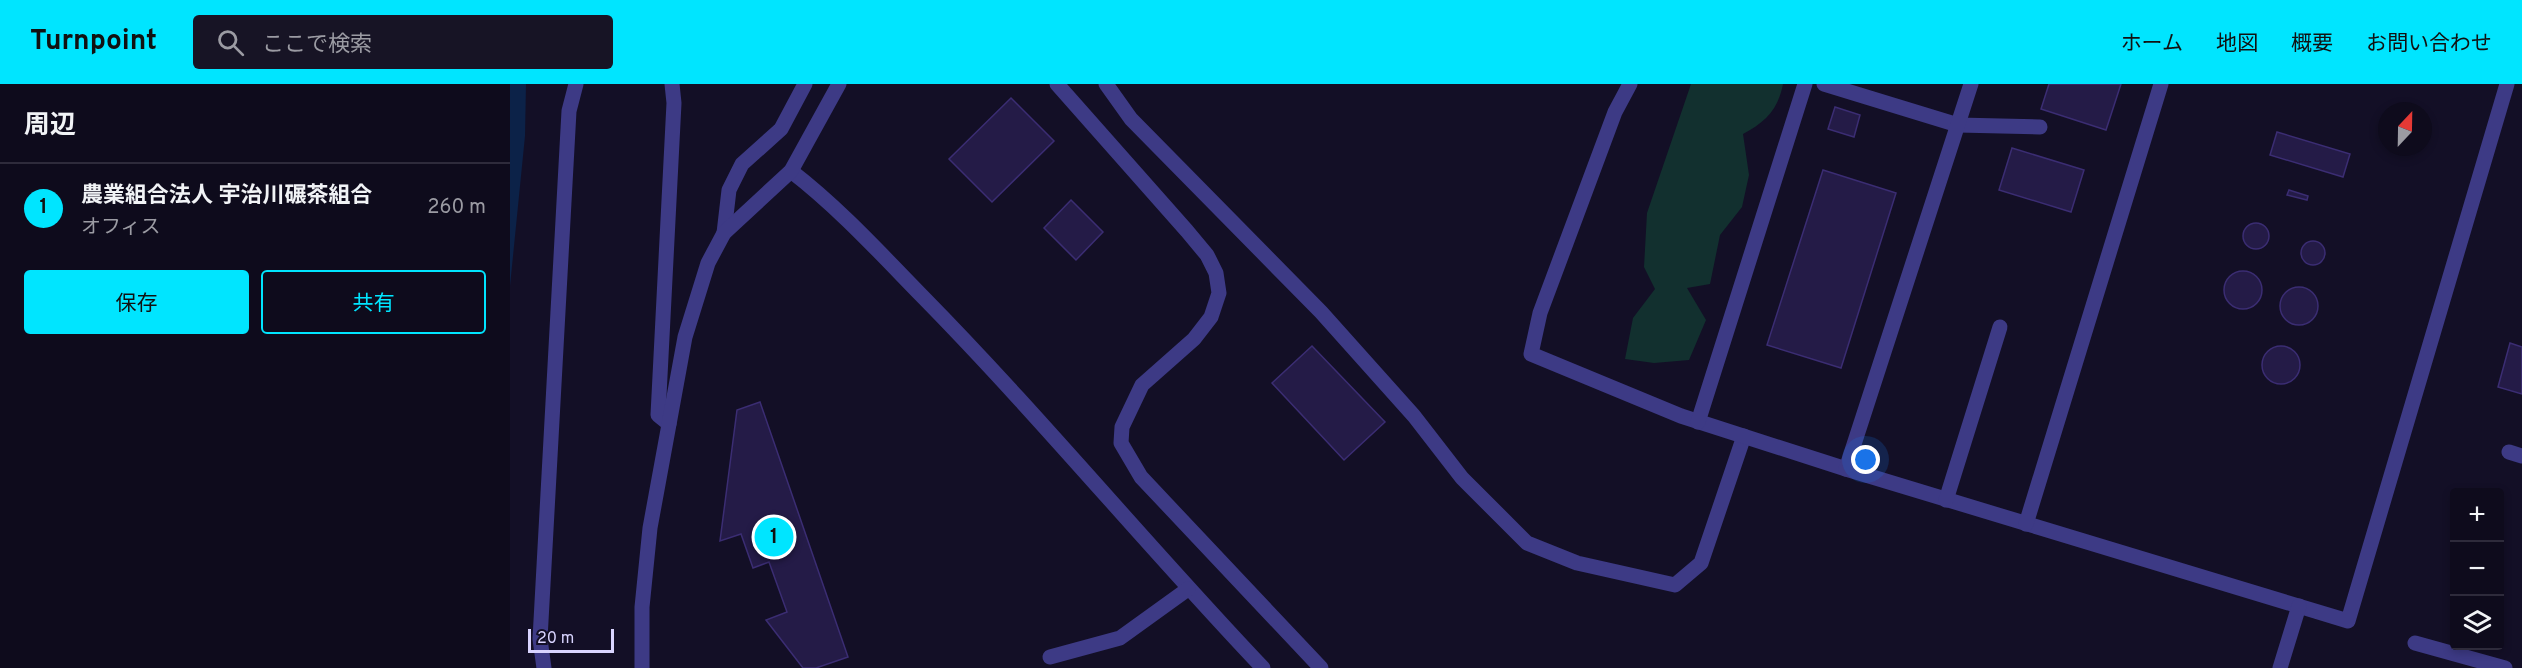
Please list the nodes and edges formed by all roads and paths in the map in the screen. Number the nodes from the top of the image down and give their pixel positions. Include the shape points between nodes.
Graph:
1 (576, 84) edge
2 (672, 84) edge
3 (805, 84) edge
4 (839, 84) edge
5 (1057, 84) edge
6 (1106, 84) edge
7 (1630, 84) edge
8 (1805, 84) edge
9 (1824, 84) edge
10 (1971, 84) edge
11 (2161, 84) edge
12 (2507, 84) edge
13 (1958, 125) junction
14 (2040, 127) dead end
15 (791, 171) junction
16 (724, 233) junction
17 (2000, 327) dead end
18 (1698, 422) junction
19 (669, 424) junction
20 (1744, 436) junction
21 (1846, 470) junction
22 (1947, 500) junction
23 (2026, 524) junction
24 (1188, 589) junction
25 (2299, 606) junction
26 (2415, 643) dead end
27 (1050, 657) dead end
28 (544, 668) edge
29 (642, 668) edge
30 (1263, 668) edge
31 (1321, 668) edge
32 (2280, 668) edge
33 (2505, 668) edge

1 - 28 street via 569,111 541,615
2 - 19 street via 658,415
3 - 16 street via 781,129 742,164 729,190
4 - 15 street
5 - 31 street via 1187,231 1216,273 1219,293 1211,317 1194,339 1142,385 1122,427 1121,443 1141,477
6 - 20 street via 1131,119 1321,312 1462,478 1527,543 1577,563 1675,585 1701,563
7 - 18 street via 1615,112 1540,313 1531,354
8 - 18 street
9 - 13 street
10 - 13 street
11 - 23 street
12 - 25 street via 2348,621
13 - 14 street
13 - 21 street
15 - 16 street
15 - 24 street via 825,198 1000,375
16 - 19 street via 708,263 685,337
17 - 22 street
18 - 20 street
19 - 29 street via 650,528 642,607
20 - 21 street
21 - 22 street
22 - 23 street
23 - 25 street
24 - 27 street via 1119,638
24 - 30 street
25 - 32 street
26 - 33 street

